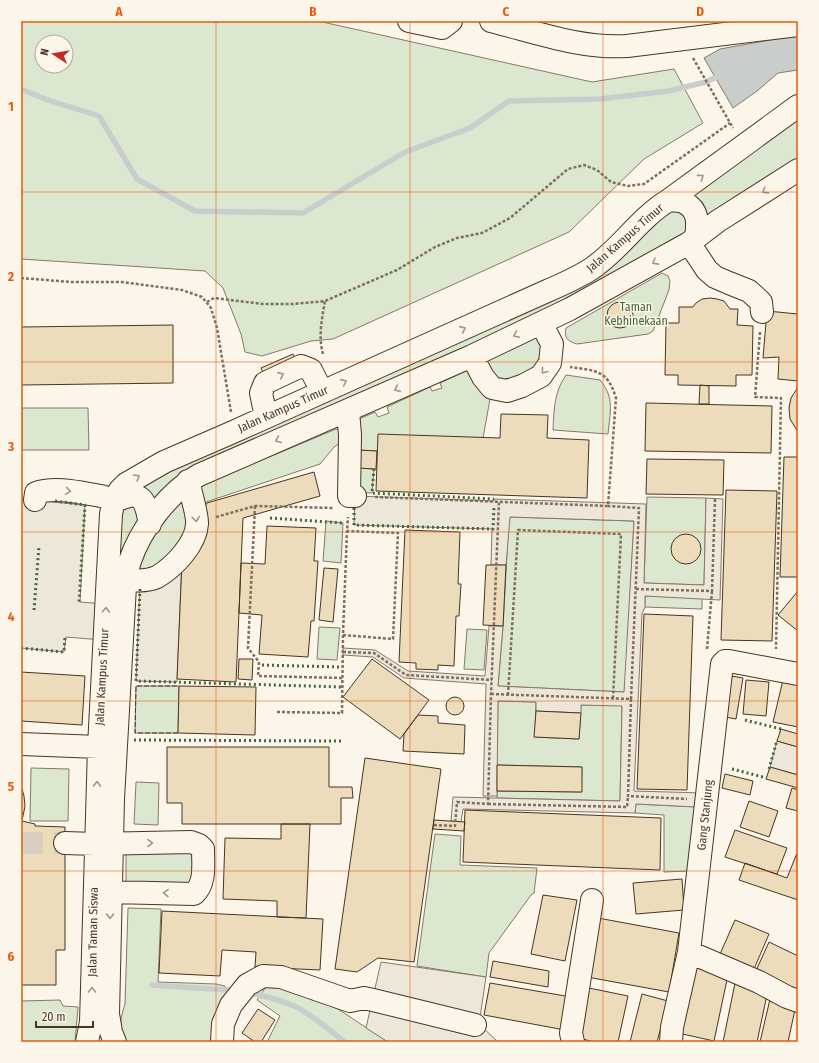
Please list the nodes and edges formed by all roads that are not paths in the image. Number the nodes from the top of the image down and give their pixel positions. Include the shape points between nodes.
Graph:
1 (409, 21) edge
2 (451, 21) edge
3 (491, 21) edge
4 (798, 25) edge
5 (736, 27) edge
6 (798, 106) edge
7 (798, 170) edge
8 (669, 200) junction
9 (692, 240) junction
10 (762, 312) road end
11 (541, 323) junction
12 (472, 356) junction
13 (322, 392) junction
14 (348, 410) junction
15 (266, 417) junction
16 (188, 481) junction
17 (35, 500) dead end
18 (114, 500) junction
19 (351, 500) road end
20 (150, 524) junction
21 (126, 579) junction
22 (798, 674) edge
23 (21, 744) edge
24 (99, 747) junction
25 (96, 821) joint
26 (65, 843) tunnel mouth
27 (103, 844) junction
28 (111, 892) junction
29 (592, 900) dead end
30 (689, 952) junction
31 (798, 1001) edge
32 (475, 1025) dead end
33 (86, 1042) edge
34 (115, 1042) edge
35 (222, 1042) edge
36 (573, 1042) edge
37 (671, 1042) edge

1 - 2 street via 442,28
3 - 5 street via 572,42 610,47
4 - 5 street
8 -> 6 street, Jalan Kampus Timur
7 -> 9 street, Jalan Kampus Timur
8 - 9 street via 685,202 697,216 698,226
13 -> 8 street, Jalan Kampus Timur via 591,269 659,206
9 - 10 street via 707,270 722,280 749,291 761,302
9 -> 11 street, Jalan Kampus Timur
11 -> 12 street, Jalan Kampus Timur
11 -> 12 street via 552,344 550,363 541,376 522,386 507,391 492,388
12 -> 14 street, Jalan Kampus Timur
13 - 15 street, Jalan Kampus Timur
15 -> 13 street via 262,393 265,382 301,366 311,370
14 -> 16 street, Jalan Kampus Timur
14 - 19 street
18 -> 15 street, Jalan Kampus Timur via 120,490 140,475
16 - 20 street, Jalan Kampus Timur via 168,500
16 -> 21 street via 198,522 190,545 170,567 156,577 143,580
17 -> 18 street via 36,493 54,489
18 - 20 street via 128,496 141,498 148,512
24 -> 18 street, Jalan Kampus Timur via 111,514
20 - 21 street, Jalan Kampus Timur via 130,561
21 - 27 street, Jalan Kampus Timur via 114,767
22 - 30 street, Gang Stanjung via 729,661 722,664
23 - 24 street
25 -> 24 street, Jalan Kampus Timur
25 - 27 street, Jalan Taman Siswa
26 - 27 street
27 - 28 street
27 -> 28 street via 191,842 203,849 202,884 194,894
33 -> 27 street, Jalan Taman Siswa via 91,1022
28 -> 34 street via 108,1014
29 - 36 street via 571,1033
30 - 31 street
30 - 37 street, Gang Stanjung
32 - 35 street via 364,998 350,1001 281,977 263,976 241,992 231,1005 223,1024

